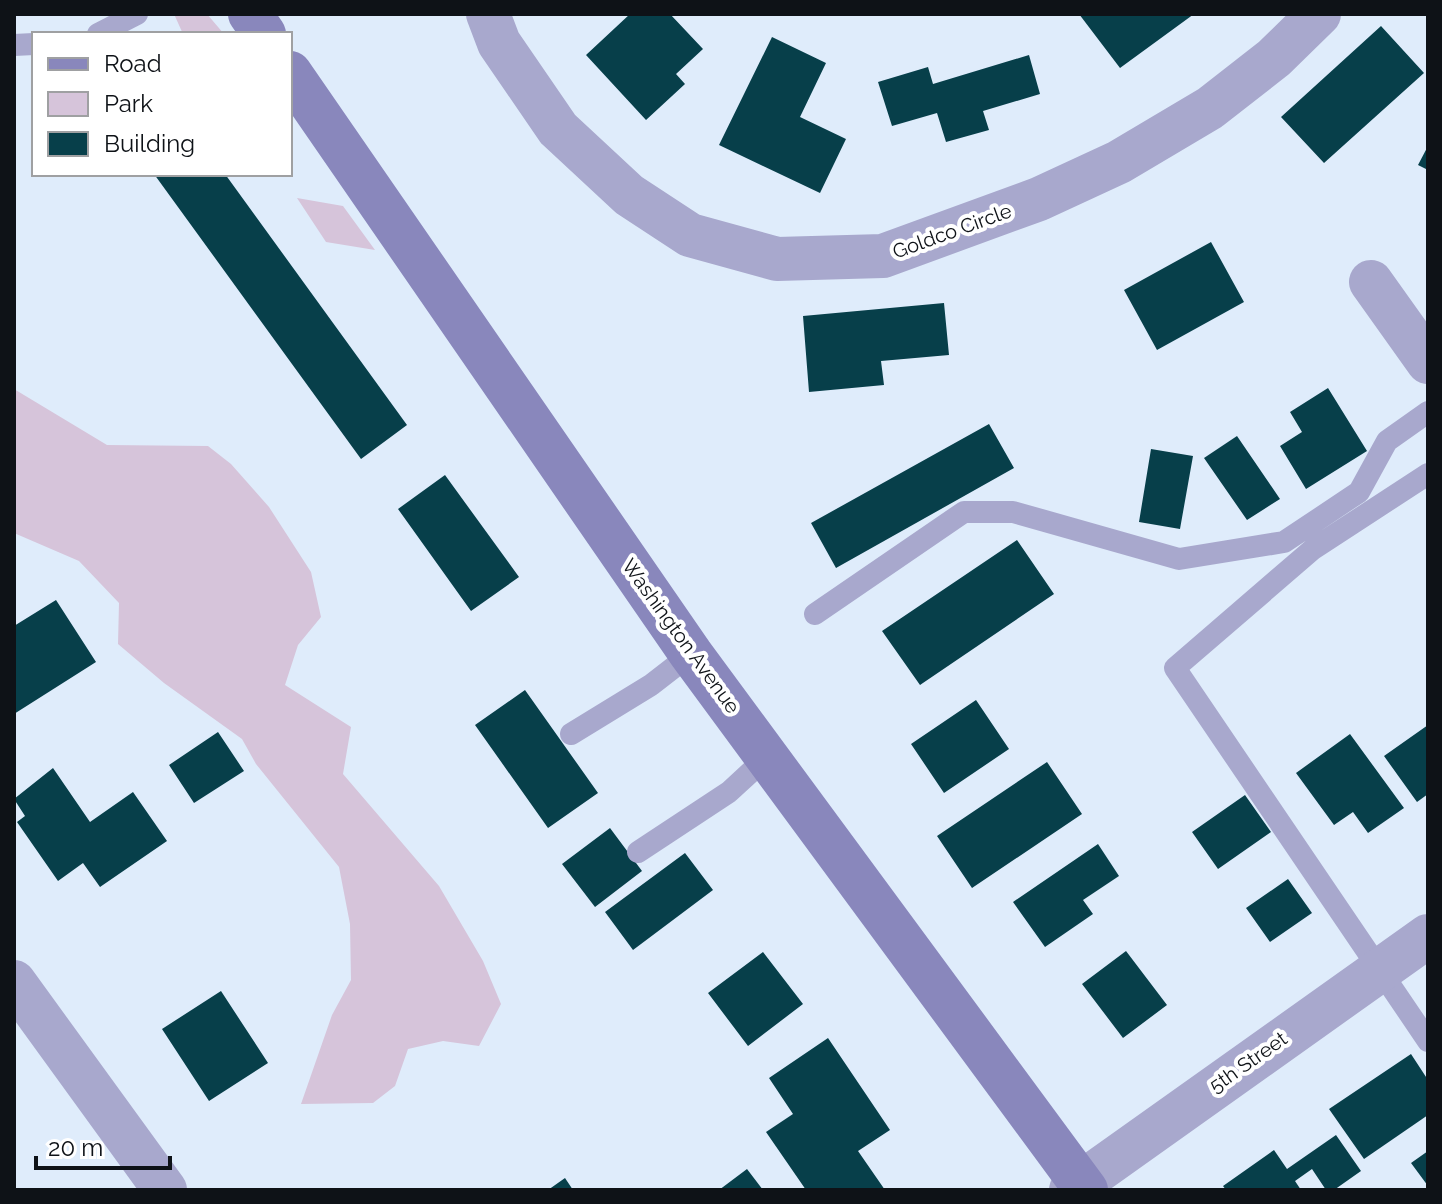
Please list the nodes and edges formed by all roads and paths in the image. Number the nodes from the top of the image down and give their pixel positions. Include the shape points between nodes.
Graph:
1 (137, 14) edge
2 (250, 14) edge
3 (488, 14) edge
4 (1319, 14) edge
5 (102, 32) edge
6 (263, 32) edge
7 (292, 76) edge
8 (1371, 282) dead end
9 (1428, 362) edge
10 (1428, 412) edge
11 (1428, 474) edge
12 (815, 614) dead end
13 (691, 654) junction
14 (571, 734) dead end
15 (768, 756) junction
16 (638, 852) dead end
17 (1428, 936) edge
18 (1377, 971) junction
19 (14, 982) edge
20 (28, 1029) edge
21 (1428, 1041) edge
22 (1079, 1187) edge
23 (165, 1190) edge

1 - 5 lane
2 - 6 street
3 - 4 street, Goldco Circle via 499,43 558,129 629,195 690,235 777,259 883,256 1079,181 1210,108
7 - 13 street, Washington Avenue
8 - 9 street
10 - 12 lane via 1387,441 1359,492 1284,542 1179,559 1013,512 964,512
11 - 18 lane via 1313,549 1175,668
13 - 14 lane
13 - 15 street, Washington Avenue
15 - 16 lane via 729,792
15 - 22 street, Washington Avenue
17 - 18 street, 5th Street
18 - 21 lane
18 - 22 street, 5th Street
19 - 20 street
20 - 23 street

